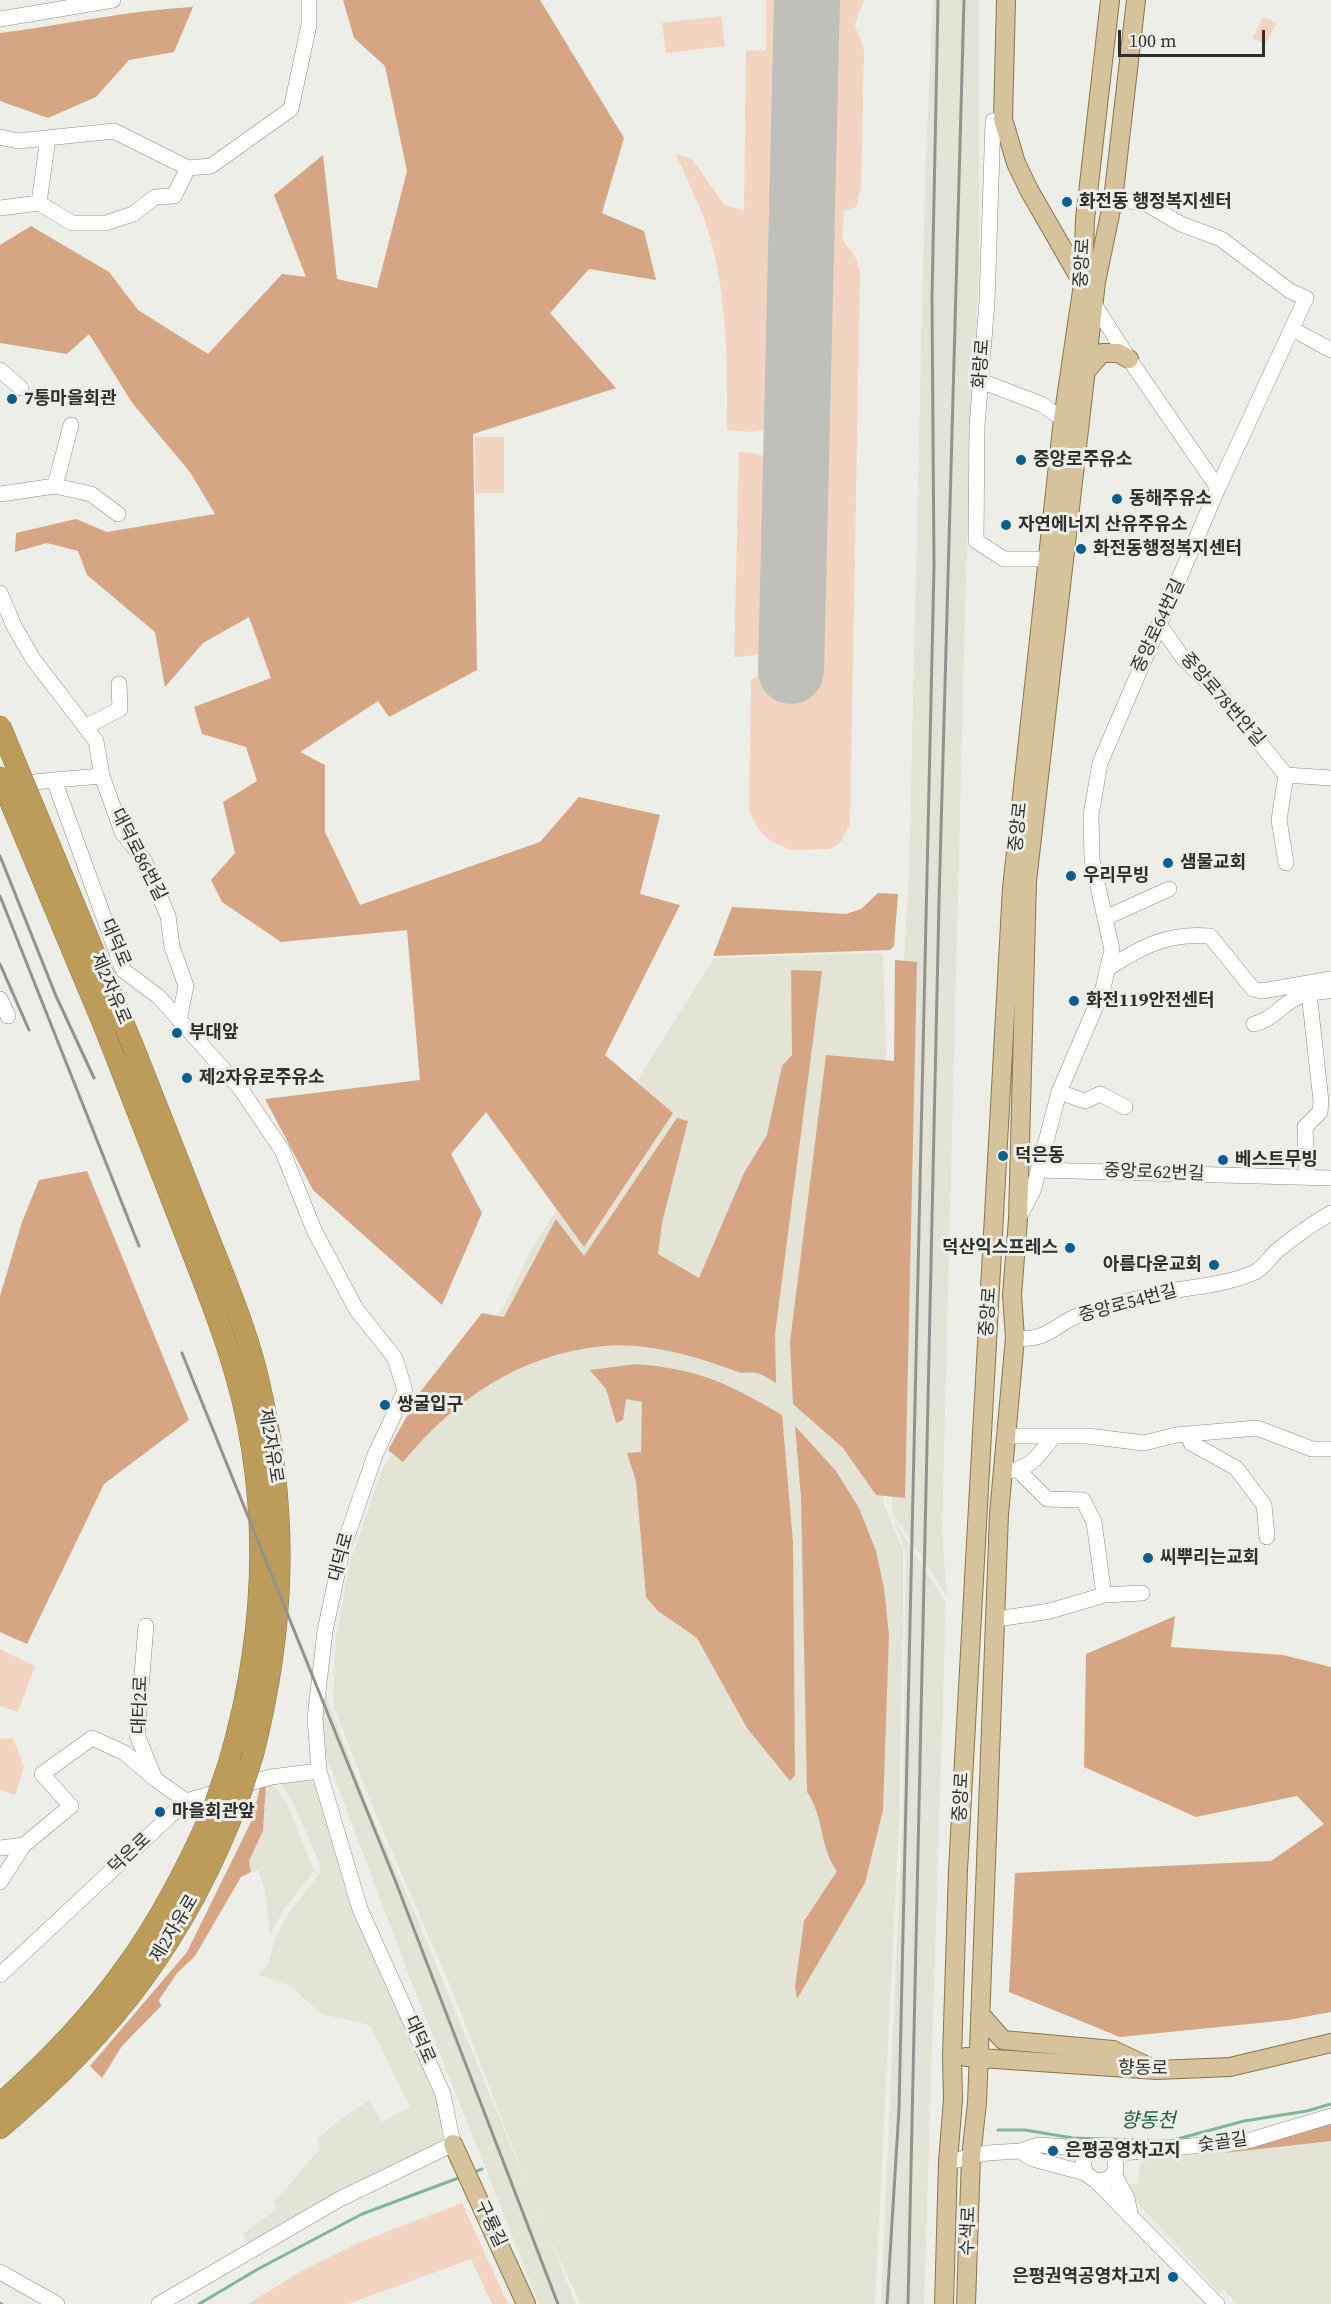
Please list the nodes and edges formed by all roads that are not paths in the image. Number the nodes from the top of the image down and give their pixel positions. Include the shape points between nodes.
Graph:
1 (112, 0) edge
2 (309, 0) edge
3 (1006, 0) edge
4 (1136, 0) edge
5 (1105, 3) edge
6 (0, 19) edge
7 (1003, 118) junction
8 (0, 137) edge
9 (48, 138) junction
10 (188, 168) junction
11 (1113, 200) junction
12 (39, 203) junction
13 (0, 208) edge
14 (1085, 219) junction
15 (1056, 235) junction
16 (1083, 284) junction
17 (1094, 304) junction
18 (1292, 329) junction
19 (1331, 350) edge
20 (1129, 359) junction
21 (0, 370) edge
22 (1087, 370) junction
23 (981, 381) junction
24 (21, 388) dead end
25 (1063, 419) junction
26 (71, 424) dead end
27 (55, 486) junction
28 (1218, 488) junction
29 (0, 494) edge
30 (118, 514) dead end
31 (1048, 560) junction
32 (0, 592) edge
33 (1159, 624) junction
34 (119, 684) dead end
35 (0, 726) edge
36 (85, 728) junction
37 (1286, 775) junction
38 (102, 776) junction
39 (0, 777) edge
40 (1327, 778) edge
41 (54, 780) junction
42 (0, 786) edge
43 (1331, 791) edge
44 (1286, 863) dead end
45 (1169, 889) dead end
46 (1105, 918) junction
47 (1107, 969) junction
48 (1331, 980) edge
49 (1331, 990) edge
50 (1309, 993) junction
51 (0, 999) edge
52 (8, 1016) dead end
53 (179, 1020) junction
54 (1254, 1024) dead end
55 (1059, 1092) junction
56 (1326, 1101) edge
57 (1125, 1107) dead end
58 (1038, 1170) junction
59 (1307, 1178) junction
60 (1331, 1179) edge
61 (1331, 1213) edge
62 (1018, 1219) junction
63 (1015, 1338) junction
64 (1189, 1434) junction
65 (1008, 1436) junction
66 (1054, 1436) junction
67 (1331, 1449) edge
68 (1011, 1471) junction
69 (1267, 1537) dead end
70 (1142, 1593) dead end
71 (1104, 1595) junction
72 (997, 1619) junction
73 (146, 1626) dead end
74 (319, 1770) junction
75 (155, 1779) junction
76 (186, 1801) junction
77 (24, 1845) junction
78 (0, 1848) edge
79 (0, 1882) edge
80 (0, 1975) edge
81 (980, 2014) junction
82 (1331, 2043) edge
83 (952, 2057) junction
84 (978, 2058) junction
85 (1156, 2070) junction
86 (0, 2104) edge
87 (1331, 2116) edge
88 (0, 2128) edge
89 (454, 2148) junction
90 (1094, 2149) junction
91 (1020, 2151) junction
92 (1112, 2154) junction
93 (971, 2157) junction
94 (948, 2162) junction
95 (1114, 2174) junction
96 (1091, 2177) junction
97 (1130, 2213) junction
98 (0, 2272) edge
99 (57, 2304) edge
100 (159, 2304) edge
101 (526, 2304) edge
102 (944, 2304) edge
103 (966, 2304) edge
104 (1217, 2304) edge

1 - 6 street
2 - 10 street via 309,25 291,109 211,166
3 - 7 main road, 화랑로
4 - 11 main road, 중앙로
5 - 14 main road, 중앙로
7 - 15 main road, 화랑로 via 1016,163
7 - 23 street, 화랑로 via 993,121
8 - 9 street via 18,141
9 - 10 street via 114,131
9 - 12 street
10 - 12 street via 174,196 155,197 133,214 106,223 72,223
11 - 17 main road, 중앙로
11 - 18 street, 중앙로64번길 via 1143,202 1181,224 1221,239 1290,291 1306,298
12 - 13 street
14 - 15 main road via 1073,234
14 - 16 main road, 중앙로
15 - 16 main road, 화랑로
16 - 17 main road, 화랑로
16 - 25 main road, 중앙로
17 - 20 street, 중앙로
17 - 22 main road, 중앙로
18 - 19 street
18 - 28 street, 중앙로64번길
20 - 22 main road via 1118,353 1102,353
20 - 28 street, 중앙로
21 - 24 street
22 - 62 main road, 중앙로 via 1028,881
23 - 25 street via 1041,404
23 - 31 street, 화랑로 via 976,541 1004,559
25 - 31 main road, 중앙로
26 - 27 street
27 - 29 street
27 - 30 street via 91,494
28 - 33 street, 중앙로64번길
31 - 83 main road, 중앙로 via 1011,900 959,1846
32 - 36 street, 대덕로86번길 via 33,659
33 - 37 street, 중앙로78번안길 via 1183,658 1219,693
33 - 46 street, 중앙로64번길 via 1100,763 1091,815 1092,859
34 - 36 street via 120,710
35 - 88 highway, 제2자유로, bridge via 135,1051 243,1326 268,1428 279,1516 280,1576 269,1691 239,1798 211,1866 133,1995 86,2050
36 - 38 street, 대덕로86번길 via 96,741
37 - 40 street
37 - 44 street via 1279,820
38 - 41 street
38 - 53 street, 대덕로86번길 via 122,832 144,860 168,916 172,947 186,986
39 - 86 highway, 제2자유로, bridge via 105,1028 222,1329 252,1445 258,1489 261,1592 250,1679 230,1762 214,1807 170,1902 125,1971 73,2035
40 - 43 street via 1322,782
41 - 42 street
41 - 53 street, 대덕로 via 123,970 159,997
45 - 46 street
46 - 47 street, 중앙로64번길 via 1112,950
47 - 48 street via 1143,946 1192,935 1210,936 1253,989 1262,991
47 - 55 street, 중앙로64번길 via 1098,1002
49 - 50 street
50 - 54 street via 1293,997 1264,1022
50 - 56 street
51 - 52 street
53 - 74 street, 대덕로 via 240,1088 282,1149 314,1230 356,1309 395,1358 405,1391 375,1455 342,1551 325,1631 315,1718
55 - 57 street via 1084,1101 1100,1094
55 - 58 street, 중앙로64번길
56 - 59 street via 1305,1127
58 - 59 street, 중앙로62번길
58 - 62 street, 중앙로64번길 via 1033,1191
59 - 60 street, 중앙로62번길
61 - 63 street, 중앙로54번길 via 1276,1251 1258,1271 1078,1315 1052,1333
62 - 63 main road, 중앙로 via 1012,1295
63 - 65 main road, 중앙로
64 - 66 street via 1144,1443
64 - 67 street via 1257,1428 1312,1449
64 - 69 street via 1191,1443 1236,1468 1264,1505
65 - 66 street
65 - 68 main road, 중앙로
66 - 68 street via 1034,1462
68 - 71 street via 1047,1499 1083,1500 1094,1522
68 - 72 main road, 중앙로 via 999,1514
70 - 71 street
71 - 72 street via 1050,1611
72 - 81 main road, 중앙로
73 - 75 street, 대터2로 via 137,1735
74 - 76 street, 덕은로 via 271,1777
74 - 89 street, 대덕로 via 360,1909 443,2094
75 - 76 street
75 - 77 street via 125,1753 92,1738 42,1774 71,1806
76 - 80 street, 덕은로
77 - 78 street
77 - 79 street
81 - 84 main road, 중앙로
81 - 85 main road via 1003,2040 1113,2050
82 - 85 main road, 향동로 via 1230,2067
83 - 84 main road, 향동로
83 - 94 main road, 중앙로
84 - 85 main road, 향동로
84 - 93 main road, 중앙로
87 - 92 street, 숯골길 via 1251,2140
89 - 100 street via 338,2200
89 - 101 main road, 구룡길
90 - 91 street via 1039,2145
90 - 92 street
90 - 96 street via 1085,2157
91 - 93 street
91 - 96 street via 1033,2159
92 - 95 street
93 - 94 street
93 - 103 main road, 수색로
94 - 102 main road, 수색로
95 - 96 street via 1109,2179
95 - 97 street
96 - 97 street
97 - 104 street
98 - 99 street

